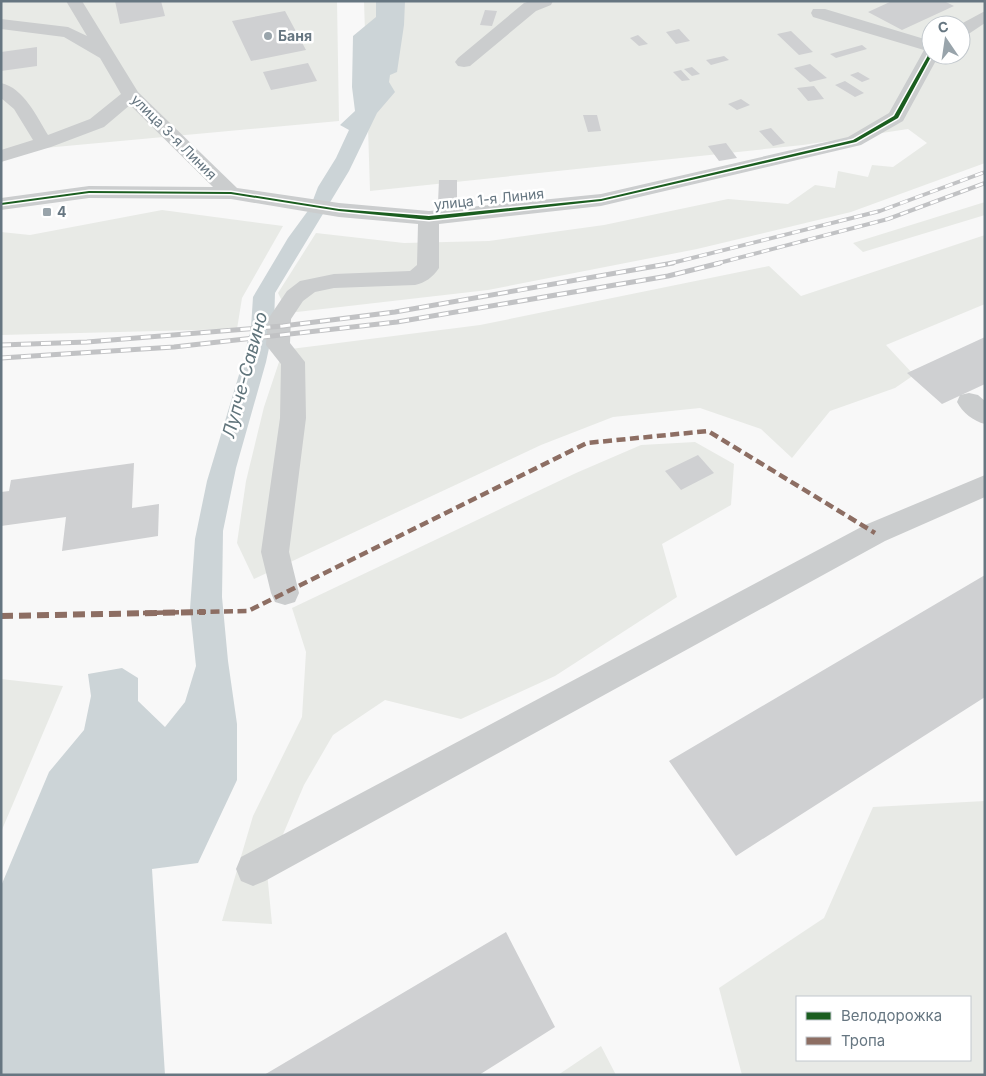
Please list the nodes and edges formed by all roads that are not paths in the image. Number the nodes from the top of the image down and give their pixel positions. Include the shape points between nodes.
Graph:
1 (74, 1) edge
2 (544, 1) edge
3 (982, 7) edge
4 (819, 13) dead end
5 (971, 20) edge
6 (1, 24) edge
7 (921, 44) edge
8 (107, 56) junction
9 (464, 62) dead end
10 (925, 65) edge
11 (1, 88) edge
12 (131, 95) junction
13 (44, 143) junction
14 (1, 156) edge
15 (231, 193) junction
16 (1, 204) edge
17 (429, 218) junction
18 (985, 485) edge
19 (285, 593) dead end
20 (253, 869) dead end

1 - 8 street, улица 3-я Линия
2 - 9 street via 530,7
3 - 5 street
4 - 7 street
6 - 8 street via 68,32
8 - 12 street, улица 3-я Линия
10 - 17 street, улица 1-я Линия via 896,117 854,141 601,200
11 - 13 street via 21,106
12 - 13 street via 97,123
12 - 15 street, улица 3-я Линия
13 - 14 street
15 - 16 street, улица 1-я Линия via 89,192
15 - 17 street, улица 1-я Линия via 339,210
17 - 19 street via 428,268 415,278 334,281 308,286 295,296 280,318 278,345 293,362 293,418 276,552
18 - 20 street via 876,533

